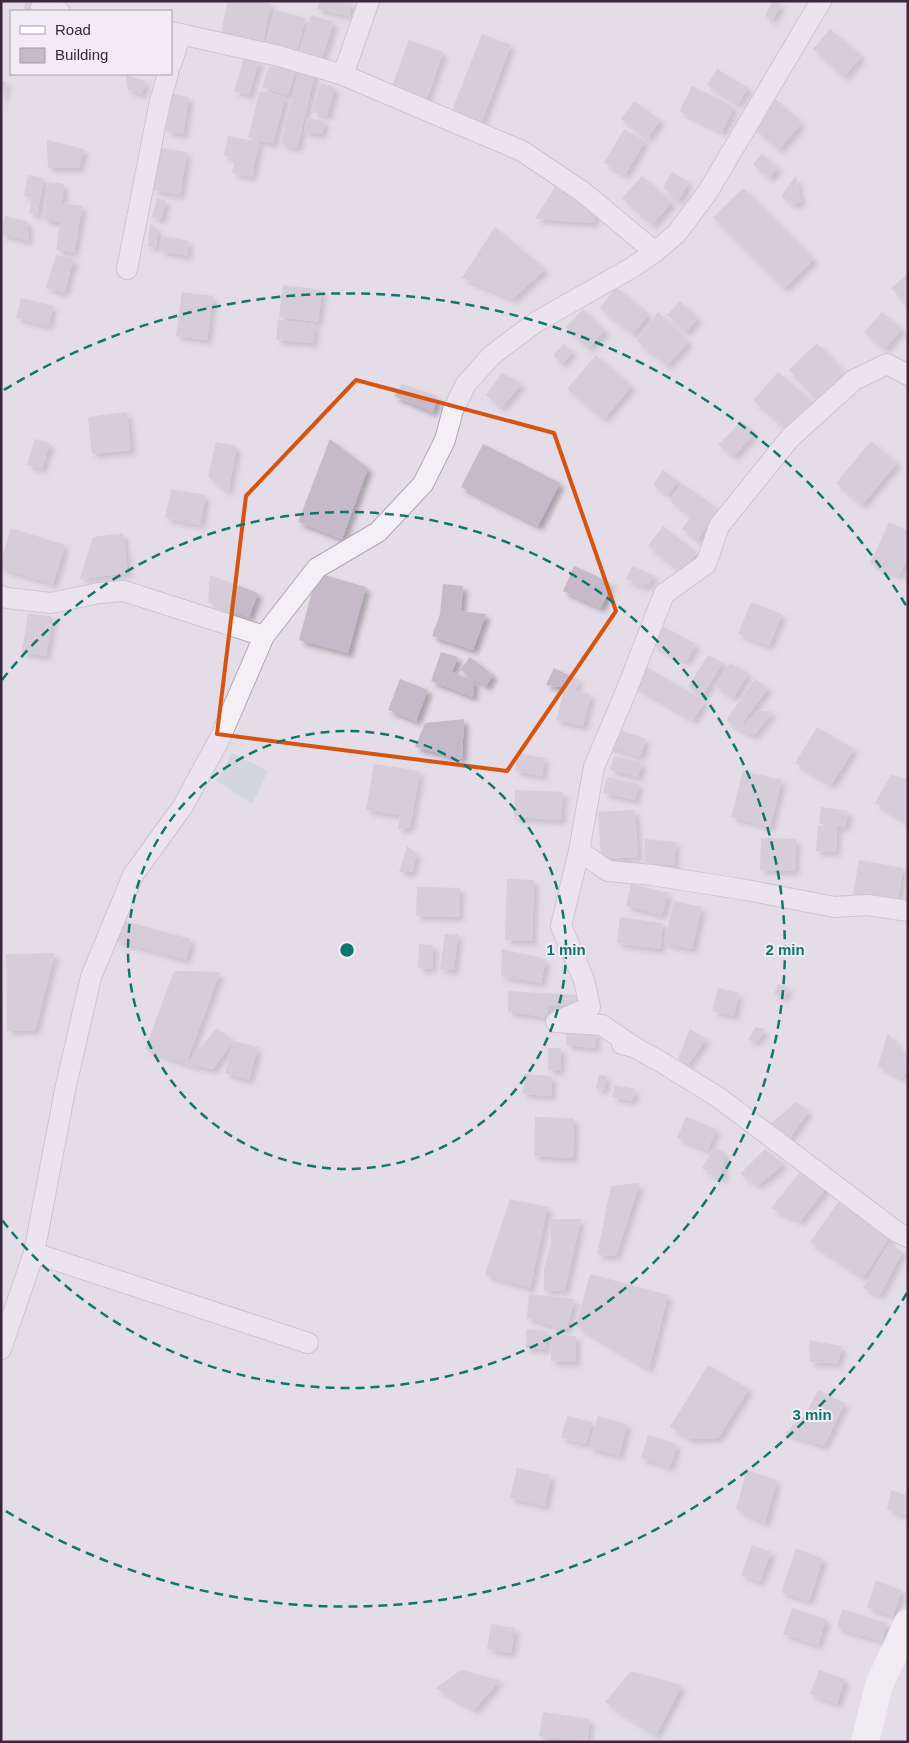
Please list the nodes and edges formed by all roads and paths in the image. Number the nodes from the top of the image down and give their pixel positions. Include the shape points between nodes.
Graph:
1 (369, 1) edge
2 (821, 1) edge
3 (176, 33) edge
4 (172, 58) edge
5 (168, 75) edge
6 (343, 75) junction
7 (655, 252) junction
8 (127, 269) dead end
9 (908, 375) edge
10 (1, 596) edge
11 (264, 636) junction
12 (579, 851) junction
13 (908, 911) edge
14 (908, 1237) edge
15 (34, 1253) junction
16 (308, 1343) dead end
17 (1, 1349) edge
18 (908, 1623) edge
19 (865, 1742) edge

1 - 6 street
2 - 7 street via 707,193 677,233
3 - 4 street
3 - 6 street via 279,56
5 - 8 street
6 - 7 street via 522,152 584,192
7 - 11 street via 536,322 492,354 466,384 453,410 445,440 423,484 378,532 316,568
9 - 12 street via 887,364 854,380 790,438 720,526 706,564 664,594 594,767
10 - 11 street via 51,603 99,592 124,591
11 - 15 street via 220,738 183,806 133,875 91,977 65,1090
12 - 13 street via 608,871 652,875 835,907 868,905
12 - 14 street via 561,926 584,980 590,1007 556,1022 602,1025 626,1045 691,1079
15 - 16 street
15 - 17 street
18 - 19 main road via 879,1685

